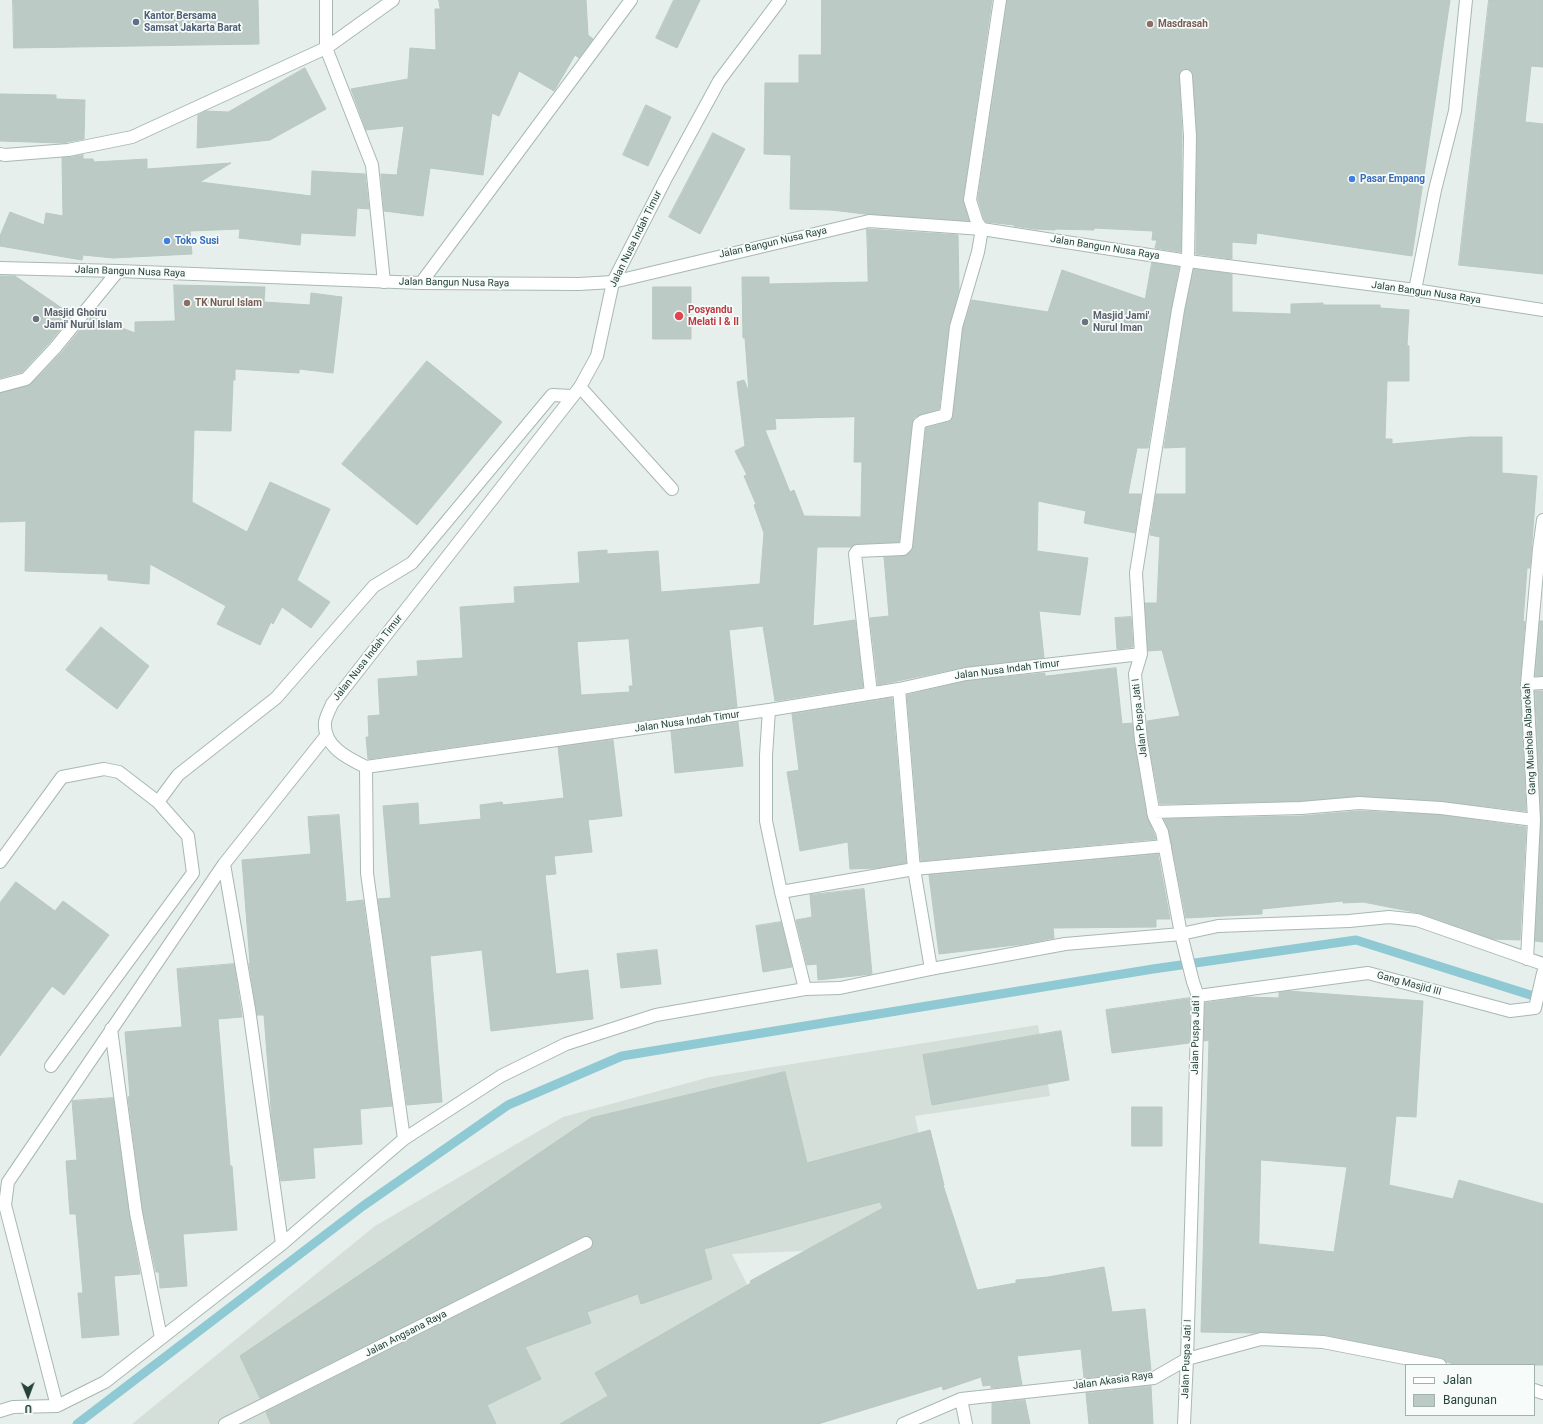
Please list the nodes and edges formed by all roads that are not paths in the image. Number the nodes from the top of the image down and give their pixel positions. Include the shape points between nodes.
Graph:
1 (326, 0) edge
2 (393, 0) edge
3 (631, 0) edge
4 (780, 0) edge
5 (1000, 0) edge
6 (1466, 0) edge
7 (326, 48) junction
8 (1186, 76) dead end
9 (0, 154) edge
10 (982, 229) junction
11 (1188, 261) junction
12 (0, 268) edge
13 (118, 271) junction
14 (384, 282) junction
15 (613, 282) junction
16 (421, 284) junction
17 (1415, 290) junction
18 (1543, 310) edge
19 (0, 386) edge
20 (576, 392) junction
21 (672, 489) dead end
22 (1543, 520) edge
23 (1141, 654) junction
24 (1527, 684) junction
25 (1543, 684) edge
26 (899, 688) junction
27 (871, 693) junction
28 (768, 710) junction
29 (326, 736) junction
30 (366, 767) junction
31 (158, 802) junction
32 (1153, 812) junction
33 (1534, 820) junction
34 (1165, 846) junction
35 (0, 862) edge
36 (224, 864) junction
37 (914, 869) junction
38 (781, 892) junction
39 (1183, 938) junction
40 (1527, 959) junction
41 (1543, 964) edge
42 (931, 969) junction
43 (1543, 975) edge
44 (804, 989) junction
45 (1198, 996) junction
46 (111, 1029) junction
47 (51, 1066) dead end
48 (404, 1139) junction
49 (586, 1243) dead end
50 (282, 1244) junction
51 (161, 1338) junction
52 (1187, 1359) junction
53 (1435, 1364) edge
54 (961, 1400) junction
55 (57, 1406) junction
56 (0, 1411) edge
57 (225, 1424) edge
58 (903, 1424) edge
59 (966, 1424) edge
60 (1184, 1424) edge

1 - 7 street
2 - 7 street
3 - 16 street
4 - 15 street, Jalan Nusa Indah Timur via 719,81
5 - 10 street via 970,200
6 - 17 street via 1455,111 1435,190
7 - 9 street via 132,137 68,150
7 - 14 street via 372,165
8 - 11 street via 1190,136
10 - 11 street, Jalan Bangun Nusa Raya
10 - 15 street, Jalan Bangun Nusa Raya via 868,221
10 - 27 street via 978,252 956,327 946,415 919,424 906,546 903,549 857,551 855,554
11 - 17 street, Jalan Bangun Nusa Raya
11 - 23 street via 1136,573
12 - 13 street, Jalan Bangun Nusa Raya
13 - 14 street, Jalan Bangun Nusa Raya
13 - 19 street via 26,379
14 - 16 street, Jalan Bangun Nusa Raya
15 - 16 street, Jalan Bangun Nusa Raya
15 - 20 street, Jalan Nusa Indah Timur via 597,356
17 - 18 street, Jalan Bangun Nusa Raya
20 - 21 street
20 - 29 street, Jalan Nusa Indah Timur via 332,704 325,720
20 - 31 street via 552,395 412,563 374,586 276,698 178,775
22 - 24 street, Gang Mushola Albarokah
23 - 26 street, Jalan Nusa Indah Timur via 966,674
23 - 32 street, Jalan Puspa Jati I via 1135,674 1141,740
24 - 25 street
24 - 33 street, Gang Mushola Albarokah
26 - 27 street, Jalan Nusa Indah Timur
26 - 37 street
27 - 28 street, Jalan Nusa Indah Timur
28 - 30 street, Jalan Nusa Indah Timur
28 - 38 street via 766,821
29 - 30 street via 344,756
29 - 36 street
30 - 48 street via 367,873
31 - 35 street via 119,772 104,769 62,777
31 - 47 street via 188,836 193,872
32 - 33 street via 1301,808 1359,803 1441,808
32 - 34 street, Jalan Puspa Jati I
33 - 40 street, Gang Mushola Albarokah
34 - 37 street
34 - 39 street, Jalan Puspa Jati I
36 - 46 street
36 - 50 street via 249,1009
37 - 38 street
37 - 42 street
38 - 44 street
39 - 40 street via 1218,926 1389,917 1417,920
39 - 42 street via 1065,944
39 - 45 street, Jalan Puspa Jati I
40 - 41 street
42 - 44 street via 840,988
43 - 45 street, Gang Masjid III via 1534,1008 1510,1011 1368,973
44 - 48 street via 656,1015 566,1044 501,1076
45 - 52 street, Jalan Puspa Jati I
46 - 51 street via 136,1213
46 - 55 street via 16,1167 7,1188 5,1205
48 - 50 street
49 - 57 street, Jalan Angsana Raya
50 - 51 street
51 - 55 street via 105,1382
52 - 53 street, Jalan Akasia Raya via 1261,1339 1323,1342
52 - 54 street, Jalan Akasia Raya via 1154,1378
52 - 60 street, Jalan Puspa Jati I
54 - 58 street, Jalan Akasia Raya
54 - 59 street
55 - 56 street via 13,1407

